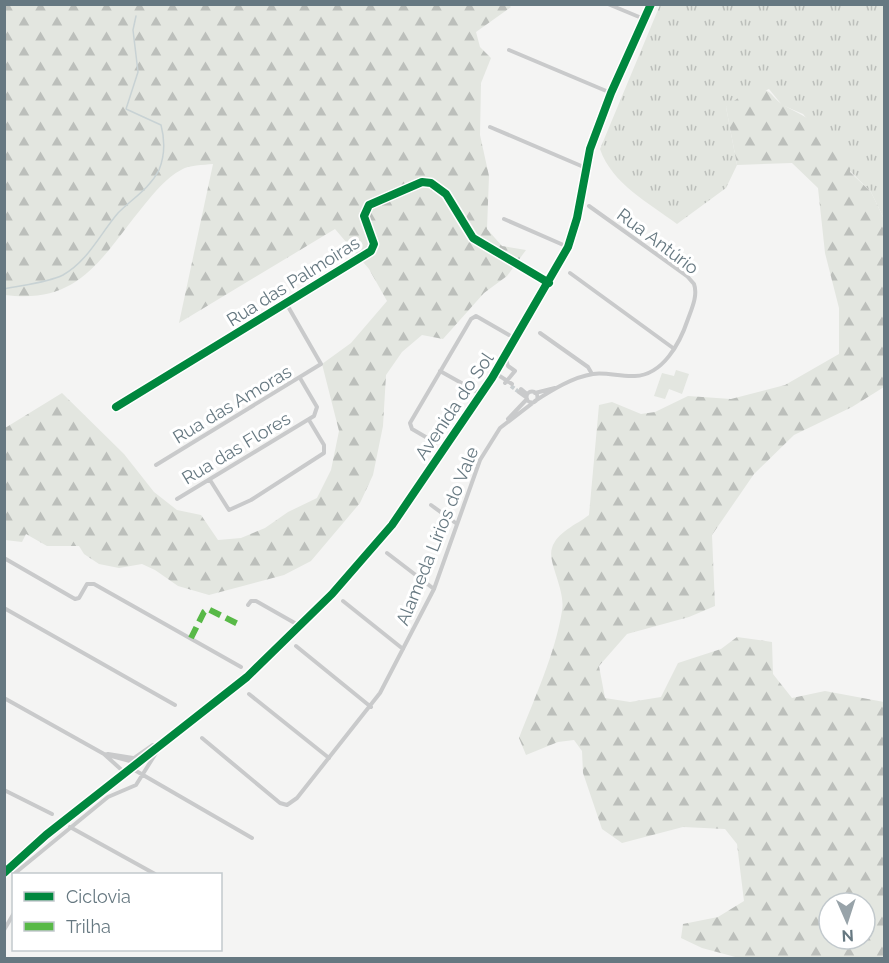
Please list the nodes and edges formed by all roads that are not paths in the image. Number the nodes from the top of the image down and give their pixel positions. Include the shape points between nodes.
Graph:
1 (608, 4) edge
2 (651, 4) edge
3 (644, 20) junction
4 (509, 50) dead end
5 (611, 93) junction
6 (490, 127) dead end
7 (586, 168) junction
8 (589, 206) dead end
9 (504, 219) dead end
10 (568, 247) junction
11 (570, 273) dead end
12 (549, 283) junction
13 (286, 303) junction
14 (540, 333) dead end
15 (508, 335) dead end
16 (673, 348) junction
17 (505, 356) junction
18 (501, 364) junction
19 (441, 371) junction
20 (514, 372) junction
21 (592, 374) junction
22 (494, 375) junction
23 (300, 378) junction
24 (506, 383) junction
25 (512, 385) tunnel mouth
26 (555, 388) junction
27 (520, 391) tunnel mouth
28 (535, 393) junction
29 (481, 394) junction
30 (527, 396) junction
31 (534, 401) junction
32 (116, 407) dead end
33 (309, 420) junction
34 (506, 422) junction
35 (436, 443) dead end
36 (156, 465) dead end
37 (210, 479) junction
38 (177, 499) dead end
39 (431, 505) dead end
40 (458, 524) junction
41 (387, 553) dead end
42 (4, 558) edge
43 (434, 589) junction
44 (343, 601) dead end
45 (248, 606) dead end
46 (4, 608) edge
47 (300, 626) junction
48 (296, 646) dead end
49 (403, 649) junction
50 (241, 667) dead end
51 (249, 694) dead end
52 (4, 698) edge
53 (175, 705) dead end
54 (371, 707) junction
55 (202, 738) dead end
56 (161, 745) junction
57 (104, 754) junction
58 (328, 758) junction
59 (132, 759) junction
60 (131, 768) junction
61 (123, 771) junction
62 (142, 776) junction
63 (4, 790) edge
64 (52, 814) dead end
65 (70, 827) junction
66 (252, 838) dead end
67 (4, 873) edge
68 (17, 873) edge
69 (153, 873) edge
70 (12, 917) edge
71 (4, 930) edge

1 - 3 street
2 - 3 street, Avenida do Sol
3 - 5 street, Avenida do Sol
4 - 5 street
5 - 7 street, Avenida do Sol
6 - 7 street
7 - 10 street, Avenida do Sol
8 - 16 street, Rua Antúrio via 694,284 696,292 690,315
9 - 10 street
10 - 12 street, Avenida do Sol
11 - 16 street
12 - 13 street, Rua das Palmoiras via 474,238 446,194 436,185 422,182 369,204 364,216 374,249
12 - 17 street, Avenida do Sol
13 - 23 street, Rua das Amoras via 321,364
13 - 32 street, Rua das Palmoiras
14 - 21 street via 588,367
15 - 19 street via 474,315
16 - 21 street, Rua Antúrio via 664,362 645,374
17 - 18 street, Avenida do Sol
17 - 20 street
18 - 20 street
18 - 22 street, Avenida do Sol
19 - 29 street
19 - 35 street via 410,425
20 - 24 street
21 - 26 street, Rua Antúrio
22 - 24 street
22 - 29 street, Avenida do Sol
23 - 33 street via 316,407
23 - 36 street, Rua das Amoras
24 - 25 street
26 - 28 street
26 - 31 street, Alameda Lírios do Vale
27 - 30 street
28 - 30 street
28 - 31 street
29 - 47 street, Avenida do Sol via 379,542
30 - 31 street
30 - 34 street, Alameda Lírios do Vale
31 - 34 street, Alameda Lírios do Vale
33 - 37 street, Rua das Flores
33 - 37 street via 324,445 324,453 231,511
34 - 40 street, Alameda Lírios do Vale via 480,460
37 - 38 street, Rua das Flores
39 - 40 street
40 - 43 street, Alameda Lírios do Vale
41 - 43 street
42 - 50 street via 77,599 90,582
43 - 49 street, Alameda Lírios do Vale
44 - 49 street
45 - 47 street via 256,601
46 - 53 street
47 - 56 street, Avenida do Sol via 247,677
48 - 54 street
49 - 54 street, Alameda Lírios do Vale
51 - 58 street
52 - 57 street
54 - 58 street, Alameda Lírios do Vale
55 - 58 street, Alameda Lírios do Vale via 287,805
56 - 59 street via 153,745
56 - 60 street, Avenida do Sol
56 - 62 street
57 - 59 street
57 - 61 street
59 - 61 street
60 - 61 street, Avenida do Sol
60 - 62 street
61 - 67 street, Avenida do Sol
62 - 65 street via 132,788 108,797
62 - 66 street
63 - 64 street
65 - 68 street
65 - 69 street
70 - 71 street

